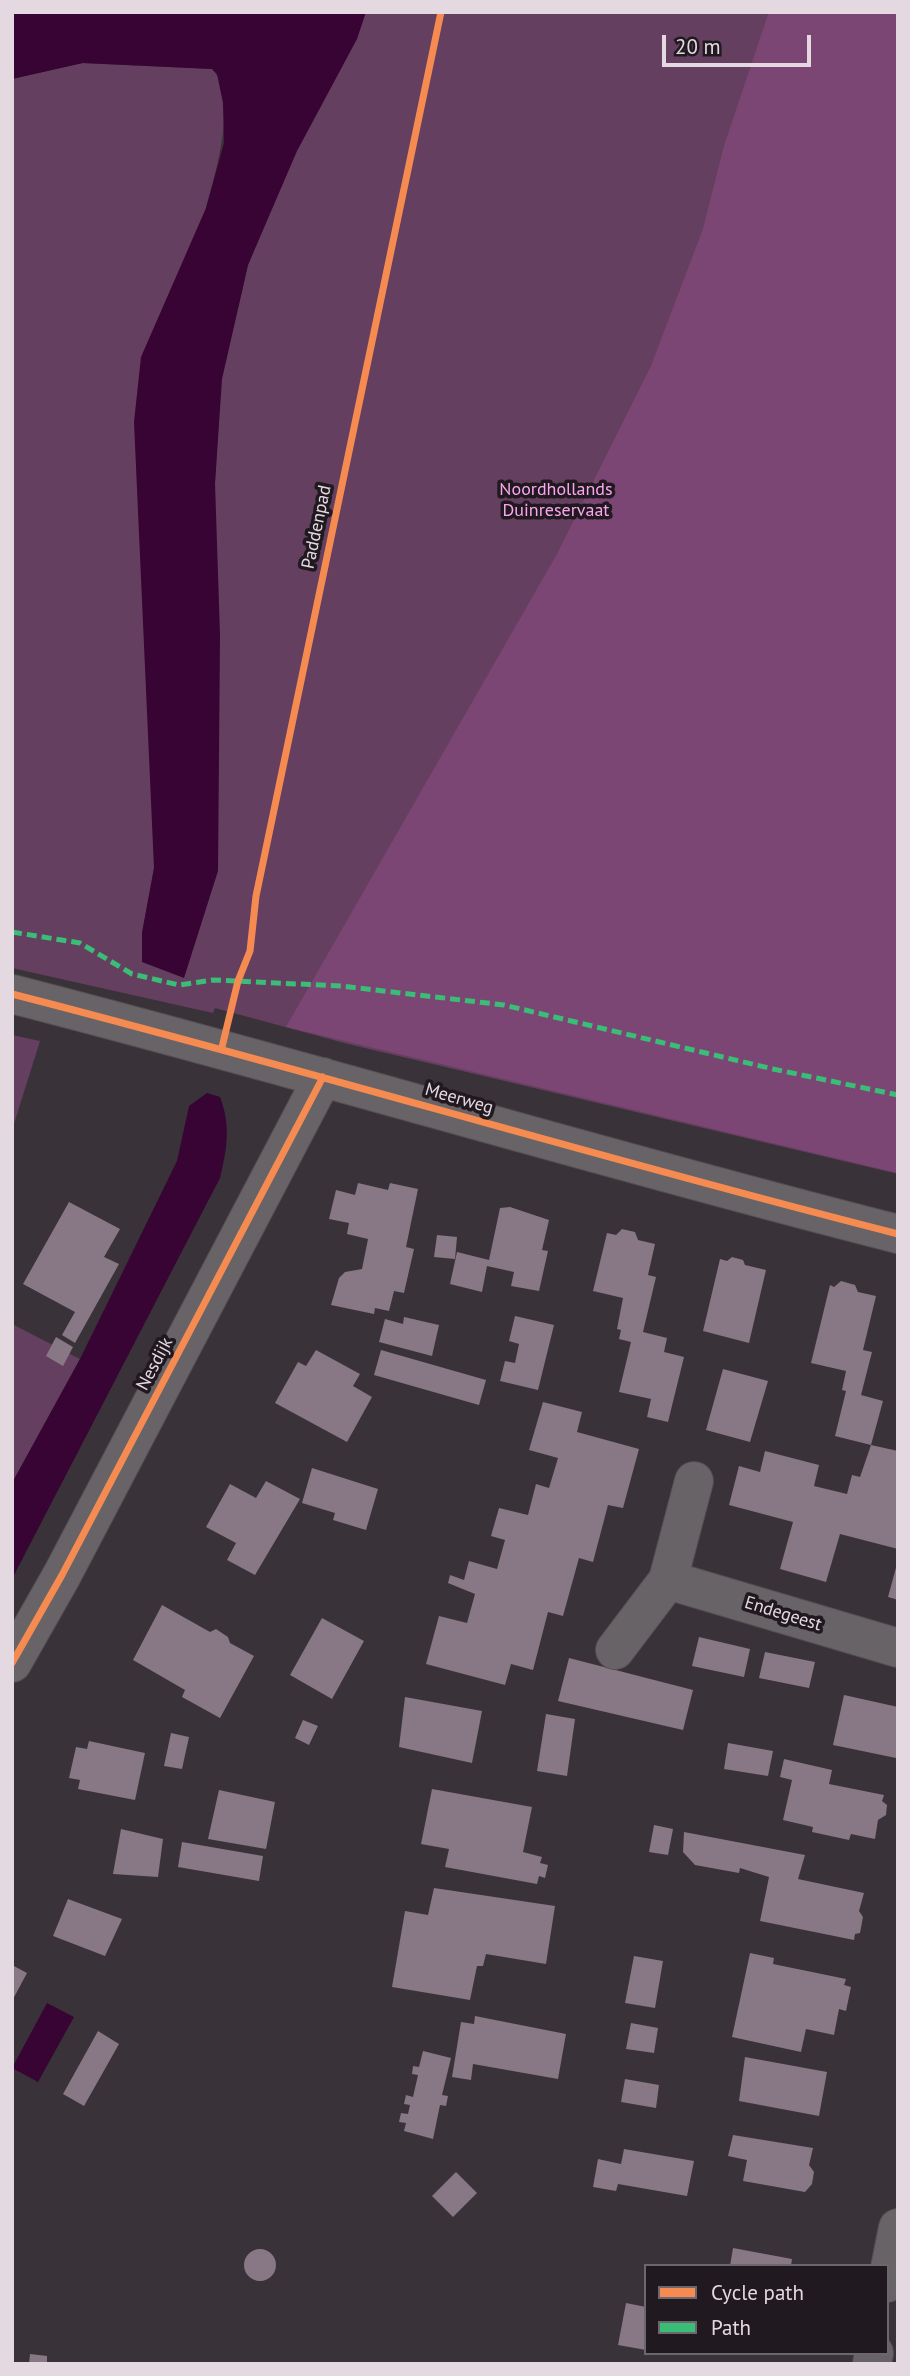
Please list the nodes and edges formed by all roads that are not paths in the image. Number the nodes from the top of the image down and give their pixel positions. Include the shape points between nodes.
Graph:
1 (12, 994) edge
2 (323, 1077) junction
3 (898, 1234) edge
4 (694, 1481) dead end
5 (668, 1580) junction
6 (898, 1648) edge
7 (615, 1650) dead end
8 (12, 1663) edge
9 (898, 2228) edge
10 (889, 2273) edge

1 - 2 street, Meerweg
2 - 3 street, Meerweg
2 - 8 street, Nesdijk
4 - 5 street
5 - 6 street, Endegeest
5 - 7 street
9 - 10 street

